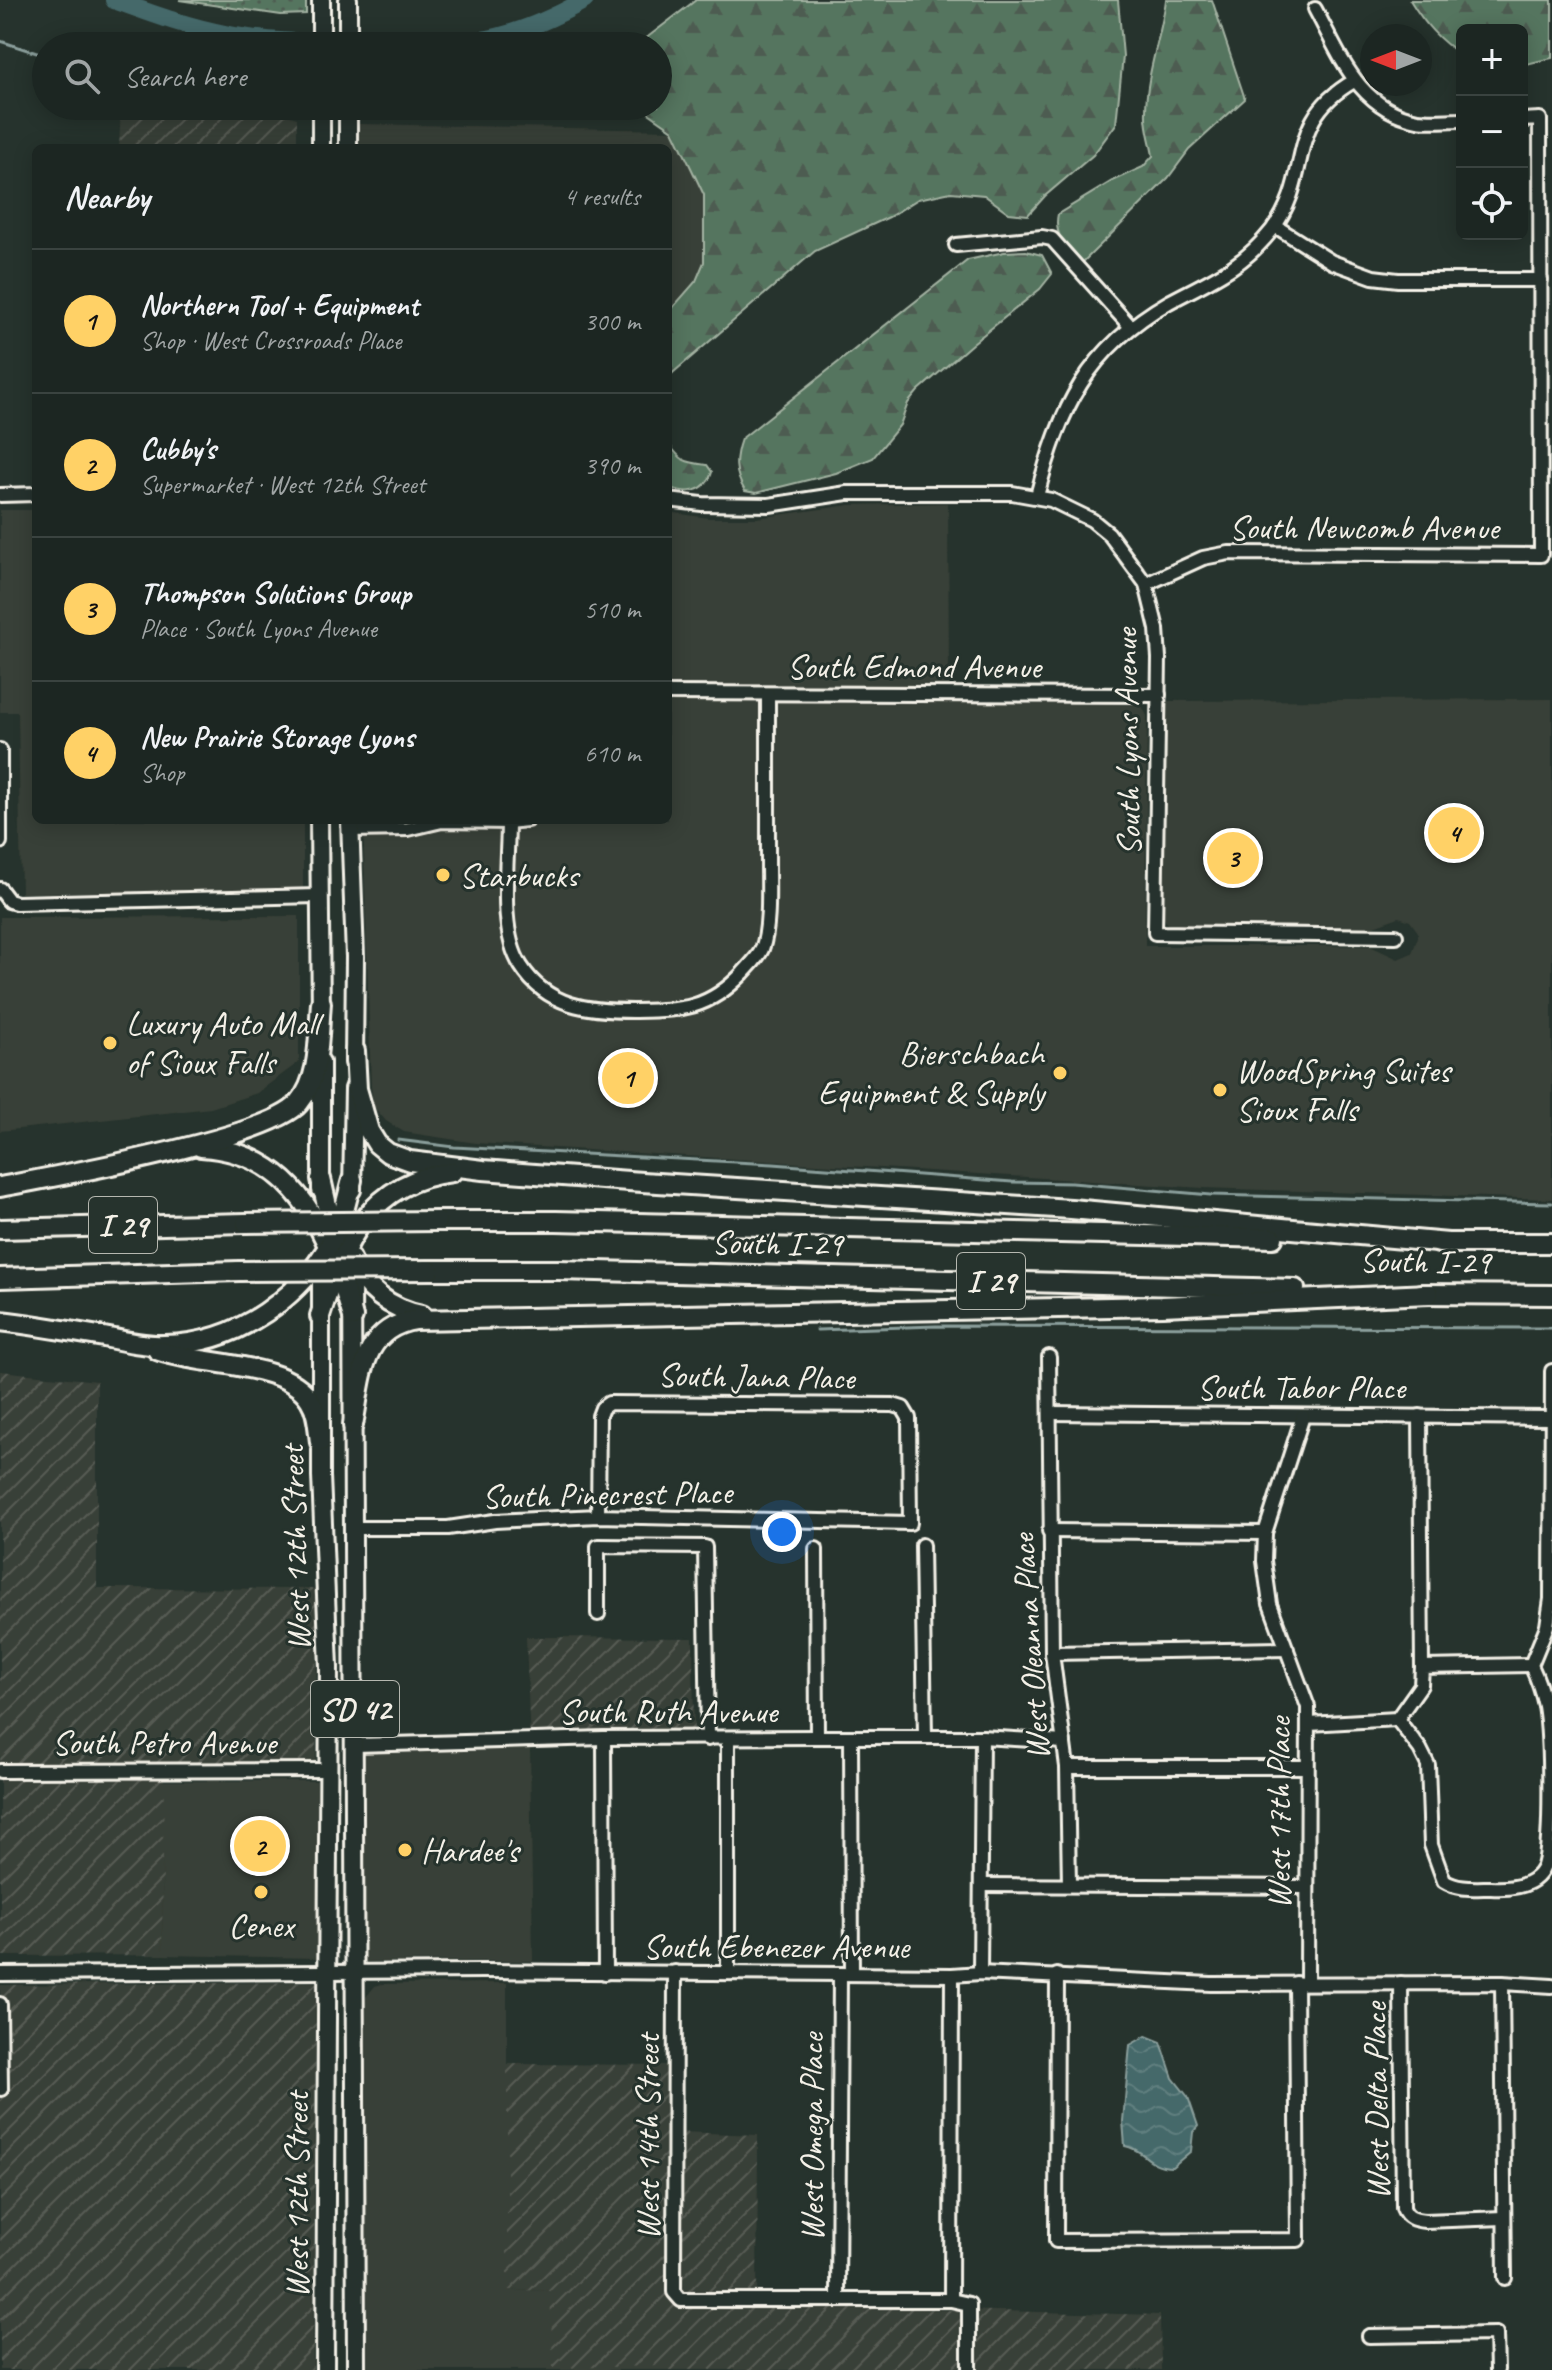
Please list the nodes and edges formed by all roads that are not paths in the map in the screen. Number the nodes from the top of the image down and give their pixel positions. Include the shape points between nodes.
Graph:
1 (321, 0) edge
2 (348, 0) edge
3 (1315, 9) dead end
4 (321, 32) edge
5 (348, 32) edge
6 (1354, 81) junction
7 (321, 120) edge
8 (348, 120) edge
9 (1456, 120) edge
10 (1528, 120) edge
11 (321, 144) edge
12 (348, 144) edge
13 (1275, 226) junction
14 (956, 245) dead end
15 (1541, 280) junction
16 (1130, 326) junction
17 (32, 494) edge
18 (0, 495) edge
19 (1037, 496) junction
20 (672, 500) edge
21 (1146, 584) junction
22 (672, 693) edge
23 (768, 694) junction
24 (1159, 695) junction
25 (0, 750) edge
26 (319, 824) edge
27 (429, 824) edge
28 (508, 824) edge
29 (350, 825) edge
30 (0, 842) edge
31 (0, 889) edge
32 (319, 896) junction
33 (1396, 936) dead end
34 (321, 1003) junction
35 (355, 1051) junction
36 (186, 1146) junction
37 (483, 1170) junction
38 (321, 1179) joint
39 (352, 1180) joint
40 (0, 1187) edge
41 (0, 1229) edge
42 (1448, 1243) junction
43 (1552, 1243) edge
44 (337, 1247) junction
45 (0, 1278) edge
46 (1429, 1294) junction
47 (1552, 1295) edge
48 (320, 1316) joint
49 (353, 1317) joint
50 (445, 1319) junction
51 (0, 1321) edge
52 (143, 1344) junction
53 (1049, 1357) dead end
54 (1552, 1371) edge
55 (1050, 1413) junction
56 (1303, 1416) junction
57 (1420, 1416) junction
58 (1551, 1418) edge
59 (353, 1425) junction
60 (320, 1442) junction
61 (598, 1516) junction
62 (910, 1523) joint
63 (354, 1528) junction
64 (1049, 1531) junction
65 (1265, 1533) junction
66 (922, 1545) dead end
67 (816, 1549) dead end
68 (598, 1614) dead end
69 (1287, 1649) junction
70 (1052, 1653) junction
71 (1531, 1665) junction
72 (1422, 1667) junction
73 (1397, 1719) junction
74 (1309, 1724) junction
75 (817, 1737) junction
76 (925, 1737) junction
77 (982, 1737) junction
78 (604, 1738) junction
79 (851, 1738) junction
80 (708, 1739) junction
81 (728, 1739) junction
82 (1064, 1742) junction
83 (355, 1745) junction
84 (1067, 1767) junction
85 (1307, 1767) junction
86 (328, 1770) junction
87 (0, 1771) edge
88 (1069, 1884) junction
89 (981, 1885) junction
90 (1306, 1887) junction
91 (327, 1972) junction
92 (355, 1972) junction
93 (675, 1972) junction
94 (605, 1973) junction
95 (728, 1973) junction
96 (980, 1973) junction
97 (0, 1974) edge
98 (846, 1974) junction
99 (952, 1975) junction
100 (1057, 1975) junction
101 (1302, 1983) junction
102 (1401, 1983) junction
103 (1502, 1983) junction
104 (1552, 1986) edge
105 (0, 2004) edge
106 (1, 2089) edge
107 (1503, 2218) junction
108 (1505, 2278) dead end
109 (838, 2300) junction
110 (951, 2300) junction
111 (1369, 2336) dead end
112 (325, 2370) edge
113 (356, 2370) edge
114 (969, 2370) edge
115 (1497, 2370) edge

1 - 4 main road
2 - 5 main road
3 - 6 street
6 - 9 street via 1374,101 1403,116
6 - 13 street via 1329,97 1311,120 1292,194
7 - 11 main road
8 - 12 main road
10 - 15 street via 1540,119
13 - 15 street via 1332,262 1373,277
13 - 16 street via 1226,273
14 - 16 street via 1052,239
15 - 21 street, South Newcomb Avenue via 1541,555 1229,553 1205,557
16 - 19 street via 1069,401
17 - 18 street
19 - 20 street, South Lyons Avenue via 847,493 769,505
19 - 21 street, South Lyons Avenue via 1092,520
21 - 24 street, South Lyons Avenue via 1157,629
22 - 23 street, South Edmond Avenue
23 - 24 street, South Edmond Avenue
23 - 28 street via 768,910 762,949 727,990 704,1004 678,1010 591,1010 560,1001 538,986 519,964 508,926
24 - 33 street, South Lyons Avenue via 1155,933
25 - 30 street
26 - 32 main road
27 - 29 street via 408,829
29 - 35 main road
31 - 32 street via 16,903
32 - 34 main road
34 - 36 highway via 313,1076 298,1105 274,1120
34 - 38 main road
35 - 37 highway via 360,1104 377,1144 410,1161
35 - 39 main road
36 - 40 highway
36 - 44 highway via 234,1152 266,1165 300,1194
37 - 42 highway via 1071,1209
37 - 44 highway via 431,1175 403,1186 377,1204
38 - 44 highway
39 - 44 highway
41 - 42 highway, South I-29 / I 29, bridge via 556,1221
42 - 43 highway, South I-29 / I 29
44 - 48 highway
44 - 49 highway
44 - 50 highway via 389,1303
44 - 52 highway via 284,1299 237,1329 184,1344
45 - 46 highway, South I-29 / I 29, bridge via 558,1270
46 - 47 highway, South I-29 / I 29
46 - 50 highway via 1162,1306
48 - 60 main road, West 12th Street / SD 42
49 - 59 main road, West 12th Street / SD 42
50 - 59 highway via 403,1322 375,1340 364,1366
51 - 52 highway
52 - 60 highway via 289,1380 314,1408
53 - 55 street, West Oleanna Place
54 - 58 street
55 - 56 street, South Tabor Place
55 - 64 street, West Oleanna Place
56 - 57 street, South Tabor Place
56 - 65 street, West 17th Place
57 - 58 street, South Tabor Place
57 - 72 street
58 - 71 street via 1551,1599 1547,1626
59 - 63 main road, West 12th Street / SD 42
60 - 86 main road, West 12th Street / SD 42
61 - 62 street, South Pinecrest Place
61 - 62 street, South Jana Place via 599,1416 609,1403 893,1405 907,1413 911,1428
61 - 63 street, South Pinecrest Place via 448,1528
63 - 83 main road, West 12th Street / SD 42
64 - 65 street
64 - 70 street, West Oleanna Place
65 - 69 street, West 17th Place via 1265,1578
66 - 76 street
67 - 75 street
68 - 80 street via 598,1546 705,1547
69 - 70 street
69 - 74 street, West 17th Place
70 - 82 street, West Oleanna Place
71 - 72 street
71 - 73 street via 1544,1703 1549,1751 1547,1849 1544,1866 1528,1883 1457,1887 1444,1881 1431,1845 1428,1765
72 - 73 street via 1421,1685
73 - 74 street
74 - 85 street, West 17th Place
75 - 79 street, South Ruth Avenue
75 - 81 street, South Ruth Avenue
76 - 77 street, South Ruth Avenue
76 - 79 street, South Ruth Avenue
77 - 82 street, South Ruth Avenue
77 - 89 street
78 - 80 street, South Ruth Avenue
78 - 83 street, South Ruth Avenue
78 - 94 street
79 - 98 street, West Omega Place
80 - 81 street, South Ruth Avenue
81 - 95 street
82 - 84 street, West Oleanna Place
83 - 92 main road, West 12th Street / SD 42
84 - 85 street
84 - 88 street, West Oleanna Place
85 - 90 street, West 17th Place
86 - 87 street, South Petro Avenue
86 - 91 main road, West 12th Street / SD 42
88 - 89 street
88 - 90 street
89 - 96 street
90 - 101 street, West 17th Place
91 - 92 street, South Ebenezer Avenue
91 - 97 street, South Ebenezer Avenue
91 - 112 main road, West 12th Street / SD 42
92 - 94 street, South Ebenezer Avenue
92 - 113 main road, West 12th Street / SD 42
93 - 94 street, South Ebenezer Avenue
93 - 95 street, South Ebenezer Avenue
93 - 109 street, West 14th Street via 674,2292 681,2300
95 - 98 street, South Ebenezer Avenue
96 - 99 street, South Ebenezer Avenue
96 - 100 street, South Ebenezer Avenue
98 - 99 street, South Ebenezer Avenue
98 - 109 street, West Omega Place
99 - 110 street
100 - 101 street, South Ebenezer Avenue
100 - 101 street, West 17th Place via 1056,2241 1298,2240
101 - 102 street, South Ebenezer Avenue
102 - 103 street, South Ebenezer Avenue
102 - 107 street, West Delta Place via 1405,2214 1425,2221
103 - 104 street, South Ebenezer Avenue
103 - 107 street
105 - 106 street
107 - 108 street
109 - 110 street
110 - 114 street via 969,2304
111 - 115 street via 1496,2334

